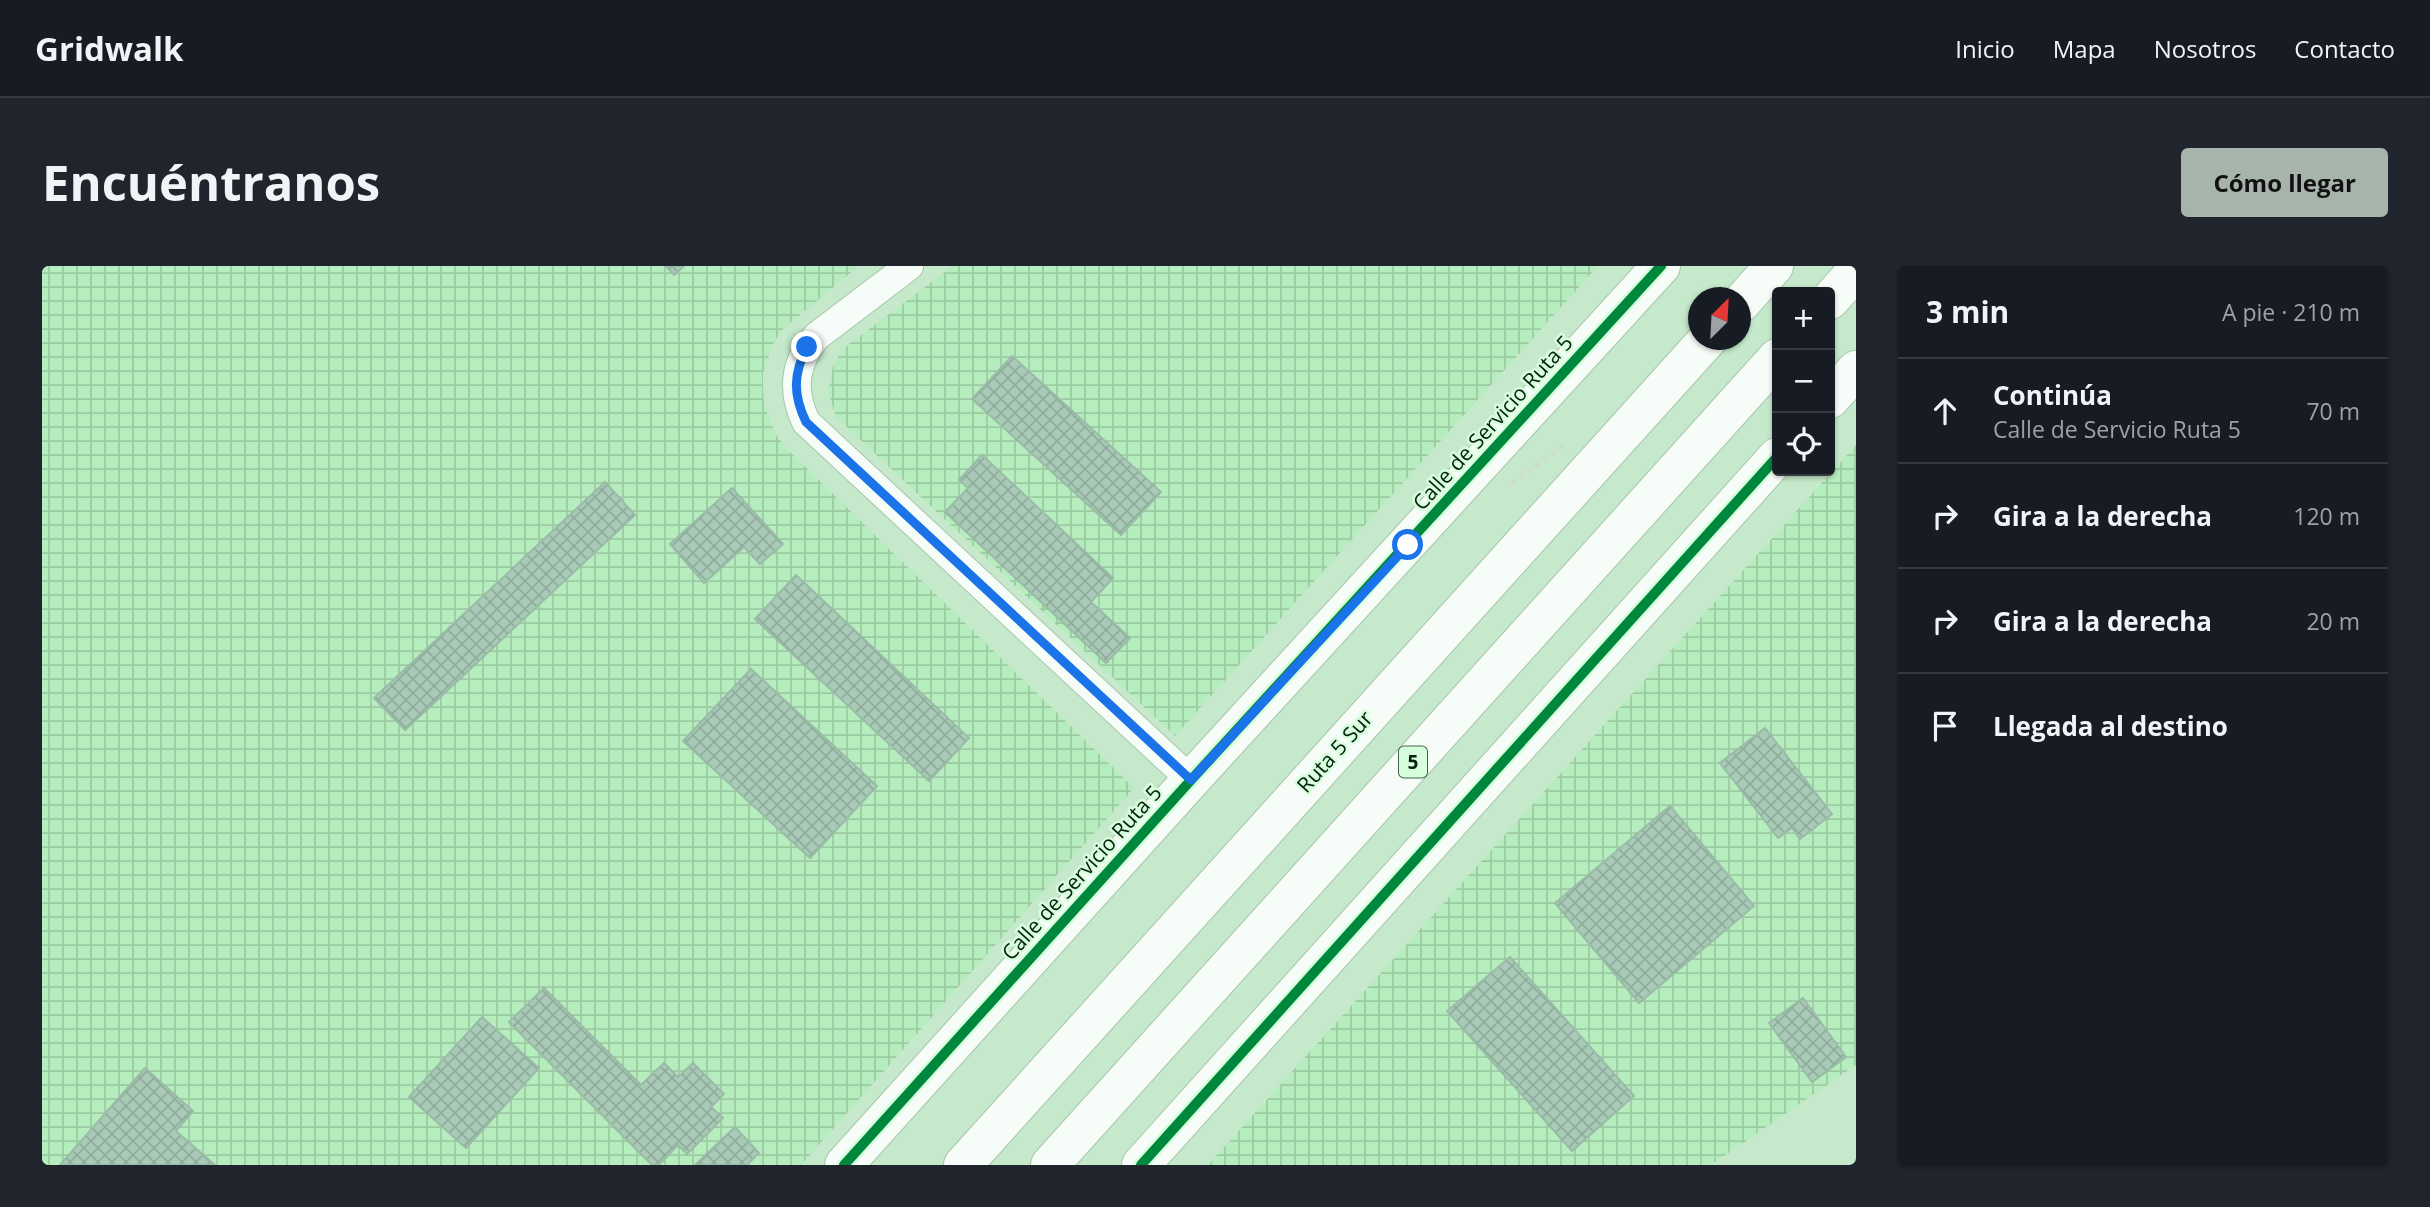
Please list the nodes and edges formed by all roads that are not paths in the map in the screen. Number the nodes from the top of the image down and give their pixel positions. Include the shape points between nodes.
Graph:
1 (909, 266) edge
2 (1661, 266) edge
3 (1774, 266) edge
4 (1856, 271) edge
5 (1751, 292) edge
6 (1835, 294) edge
7 (1698, 350) edge
8 (1772, 364) edge
9 (1856, 370) edge
10 (1835, 393) edge
11 (1772, 463) edge
12 (1191, 780) junction
13 (844, 1165) edge
14 (963, 1165) edge
15 (1050, 1165) edge
16 (1141, 1165) edge

1 - 12 street via 807,347 796,376 806,422
2 - 12 main road, Calle de Servicio Ruta 5
3 - 5 main road
4 - 6 main road
7 - 14 main road, Ruta 5 Sur
8 - 15 main road, 5
9 - 10 main road
11 - 16 main road
12 - 13 main road, Calle de Servicio Ruta 5

